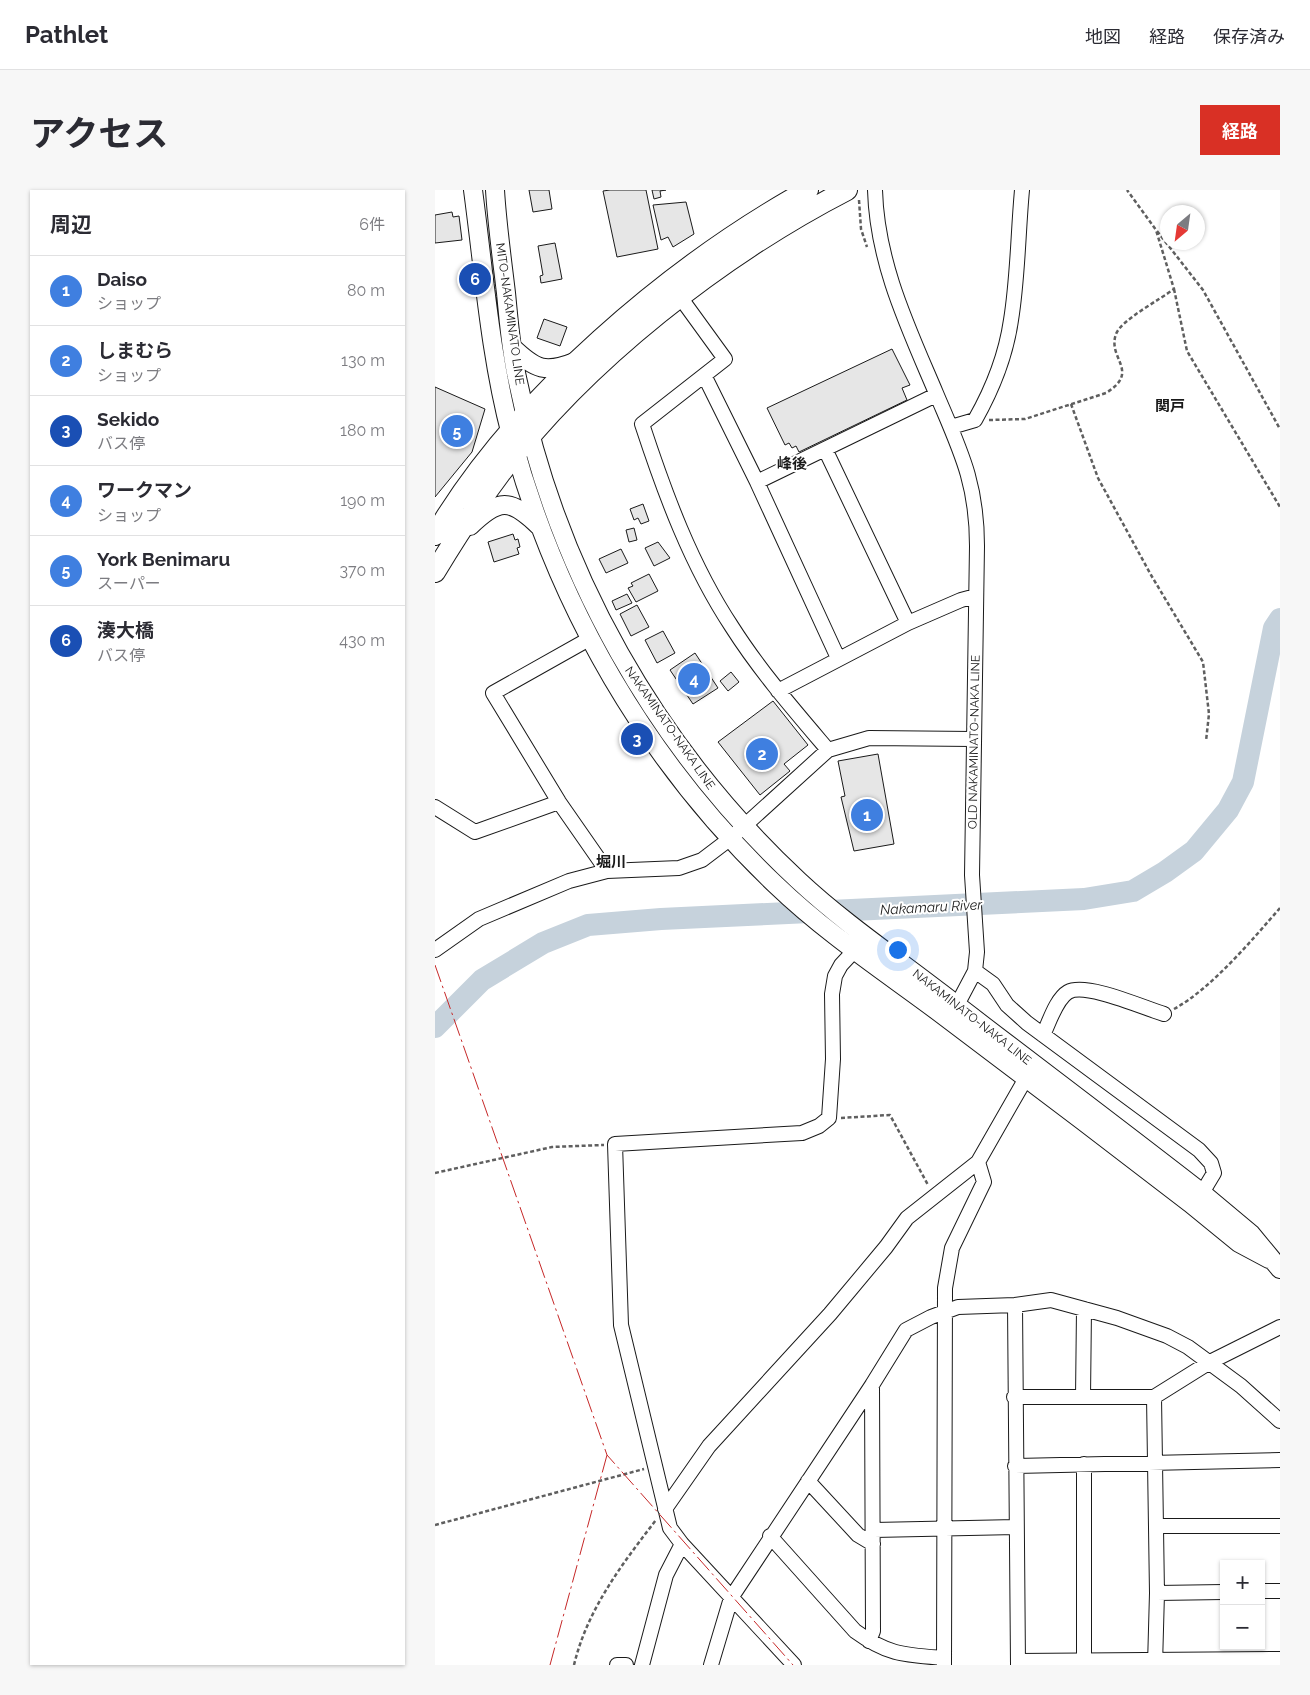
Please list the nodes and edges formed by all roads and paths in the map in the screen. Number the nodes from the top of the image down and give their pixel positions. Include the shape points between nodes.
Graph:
1 (473, 190) edge
2 (495, 190) edge
3 (809, 190) edge
4 (847, 190) edge
5 (875, 190) edge
6 (1022, 190) edge
7 (1127, 190) edge
8 (860, 212) dead end
9 (1156, 230) junction
10 (867, 247) dead end
11 (1174, 289) junction
12 (680, 297) junction
13 (512, 347) junction
14 (579, 360) junction
15 (705, 377) junction
16 (937, 395) junction
17 (1071, 404) junction
18 (525, 416) junction
19 (975, 420) junction
20 (951, 427) junction
21 (1280, 429) edge
22 (511, 433) junction
23 (531, 437) junction
24 (825, 449) junction
25 (517, 454) junction
26 (757, 482) junction
27 (1280, 507) edge
28 (543, 530) junction
29 (444, 538) edge
30 (435, 572) edge
31 (976, 596) junction
32 (908, 624) junction
33 (589, 639) junction
34 (838, 658) junction
35 (778, 691) junction
36 (973, 739) junction
37 (1206, 741) dead end
38 (828, 750) junction
39 (559, 802) junction
40 (435, 807) edge
41 (745, 826) junction
42 (731, 838) junction
43 (607, 871) junction
44 (1280, 908) edge
45 (850, 946) junction
46 (435, 950) edge
47 (975, 971) junction
48 (957, 1005) junction
49 (1164, 1014) joint
50 (1043, 1035) junction
51 (1026, 1078) junction
52 (829, 1118) junction
53 (615, 1144) junction
54 (977, 1162) junction
55 (435, 1173) edge
56 (1202, 1194) junction
57 (933, 1196) junction
58 (1275, 1264) edge
59 (1015, 1305) junction
60 (1084, 1309) junction
61 (944, 1312) junction
62 (1280, 1327) edge
63 (1210, 1362) junction
64 (872, 1385) junction
65 (1014, 1396) junction
66 (1083, 1397) junction
67 (1154, 1397) junction
68 (1280, 1421) edge
69 (1280, 1460) edge
70 (1155, 1461) junction
71 (1084, 1464) junction
72 (655, 1466) junction
73 (1015, 1466) junction
74 (808, 1481) junction
75 (665, 1509) junction
76 (435, 1525) edge
77 (1156, 1526) junction
78 (1280, 1526) edge
79 (1015, 1527) junction
80 (944, 1529) junction
81 (874, 1530) junction
82 (770, 1536) junction
83 (682, 1544) junction
84 (873, 1544) junction
85 (1265, 1591) edge
86 (1280, 1591) edge
87 (1220, 1592) edge
88 (1157, 1593) junction
89 (731, 1598) junction
90 (869, 1641) junction
91 (1280, 1659) edge
92 (1084, 1660) junction
93 (944, 1661) edge
94 (1155, 1662) edge
95 (1018, 1663) edge
96 (574, 1665) edge
97 (617, 1665) edge
98 (626, 1665) edge
99 (642, 1665) edge
100 (711, 1665) edge
101 (794, 1665) edge

1 - 22 main road, MITO-NAKAMINATO LINE via 494,357
2 - 13 main road, MITO-NAKAMINATO LINE
3 - 14 highway via 709,251 667,282
4 - 12 highway via 735,258
5 - 16 street, OLD NAKAMINATO-NAKA LINE via 878,226 892,286
6 - 19 street via 1011,321 990,394
7 - 9 path
8 - 10 path
9 - 11 path
9 - 21 path via 1203,290
11 - 17 path via 1122,325 1115,334 1122,377 1115,387
11 - 27 path via 1187,351
12 - 15 street via 725,359
12 - 23 highway via 645,323
13 - 14 main road via 531,364 543,369
13 - 18 main road, MITO-NAKAMINATO LINE
14 - 18 highway
15 - 26 street
15 - 35 street via 643,424 661,483 705,580 731,626
16 - 20 street, OLD NAKAMINATO-NAKA LINE
16 - 24 street
17 - 19 path via 1025,419
17 - 37 path via 1098,478 1203,662 1209,714
18 - 22 highway
18 - 23 main road, MITO-NAKAMINATO LINE
19 - 20 street
20 - 31 street, OLD NAKAMINATO-NAKA LINE via 963,453 975,505
22 - 25 main road, MITO-NAKAMINATO LINE
22 - 29 highway via 479,471
23 - 25 highway
23 - 41 main road, NAKAMINATO-NAKA LINE via 571,554 605,630 645,696 690,760
24 - 26 street
24 - 32 street
25 - 28 main road, NAKAMINATO-NAKA LINE
25 - 29 highway
26 - 34 street
28 - 29 main road via 519,508 511,505 486,510
28 - 33 main road, NAKAMINATO-NAKA LINE
29 - 30 highway
31 - 32 street
31 - 36 street, OLD NAKAMINATO-NAKA LINE
32 - 34 street
33 - 39 street via 493,693
33 - 42 main road, NAKAMINATO-NAKA LINE via 666,763
34 - 35 street
35 - 38 street
36 - 38 street via 869,738
36 - 47 street, OLD NAKAMINATO-NAKA LINE
38 - 41 street
39 - 40 street via 475,832
39 - 43 street
41 - 42 street
41 - 48 main road, NAKAMINATO-NAKA LINE via 800,882
42 - 43 street via 702,860 679,868
42 - 45 main road, NAKAMINATO-NAKA LINE via 776,885
43 - 46 street via 569,881 479,919
44 - 49 path via 1245,947 1199,990
45 - 51 main road, NAKAMINATO-NAKA LINE
45 - 52 street via 838,970 832,994 833,1060
47 - 48 street
47 - 50 street via 993,984 1007,1005
48 - 56 main road, NAKAMINATO-NAKA LINE
49 - 50 street via 1085,989 1068,992
50 - 56 street via 1199,1150 1211,1163 1214,1173
51 - 54 street
51 - 58 main road, NAKAMINATO-NAKA LINE via 1239,1243
52 - 53 street via 801,1133
52 - 57 path via 891,1115
53 - 55 path via 552,1147
53 - 72 street via 621,1325
54 - 57 street
54 - 61 street via 984,1182 952,1248
56 - 58 main road, NAKAMINATO-NAKA LINE via 1251,1234
57 - 75 street via 907,1218 830,1314 709,1446
59 - 60 street via 1051,1300
59 - 61 street via 958,1307
59 - 65 street
60 - 63 street via 1167,1336
60 - 66 street
61 - 64 street via 906,1330
61 - 80 street
62 - 63 street
63 - 67 street
63 - 68 street
64 - 74 street
64 - 81 street
65 - 66 street
65 - 73 street
66 - 67 street
67 - 70 street
69 - 70 street
70 - 71 street
70 - 77 street
71 - 73 street
71 - 92 street
72 - 75 street
72 - 76 path
73 - 79 street
74 - 82 street
74 - 84 street via 857,1535
75 - 83 street via 670,1528
75 - 96 path via 629,1554 599,1602 580,1640
77 - 78 street
77 - 88 street
79 - 80 street
79 - 95 street
80 - 81 street
80 - 93 street
81 - 84 street
82 - 89 street
82 - 90 street via 855,1630
83 - 89 street
83 - 99 street via 666,1575
84 - 90 street via 873,1631
85 - 86 street
87 - 88 street
88 - 94 street
89 - 100 street
89 - 101 street
90 - 93 street via 900,1655
91 - 94 street
92 - 94 street
92 - 95 street
97 - 98 street

